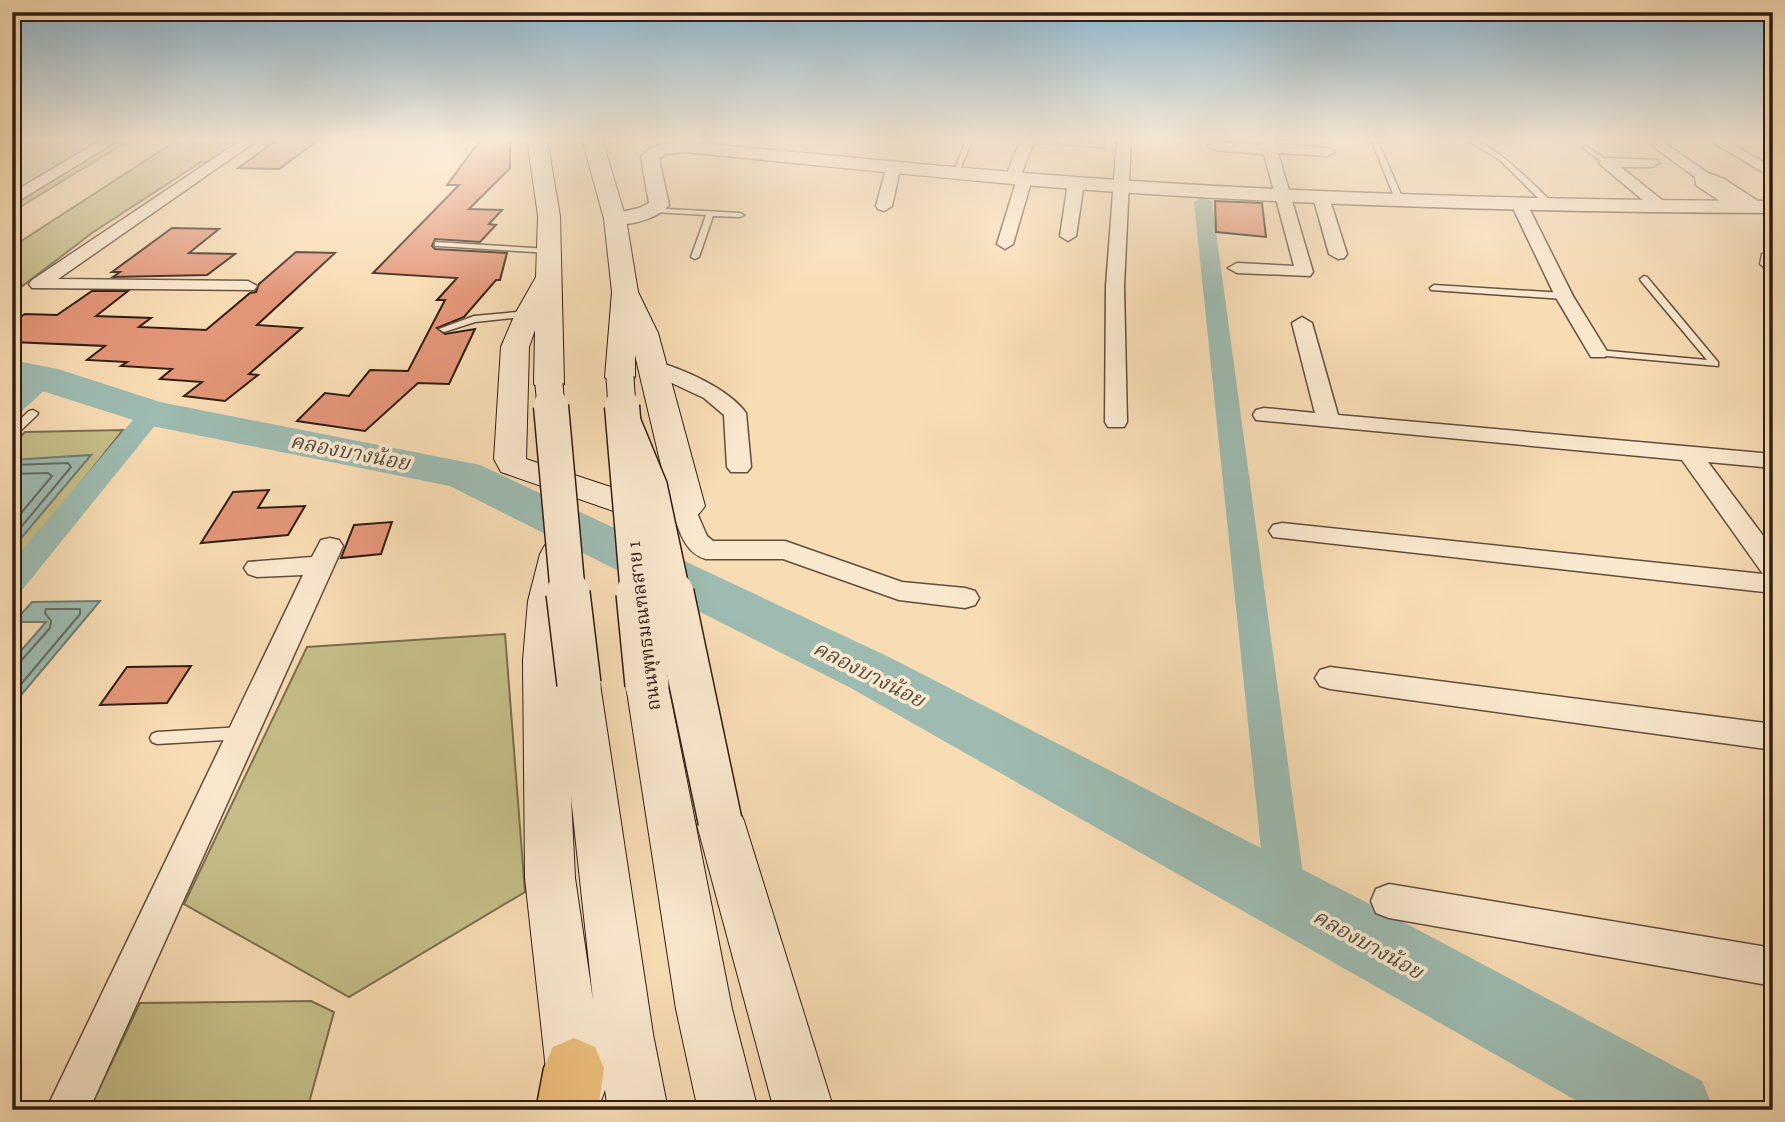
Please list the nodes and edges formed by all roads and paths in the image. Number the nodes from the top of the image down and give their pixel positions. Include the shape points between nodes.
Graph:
1 (28, 191) edge
2 (175, 191) edge
3 (545, 191) edge
4 (607, 191) edge
5 (658, 191) edge
6 (888, 191) edge
7 (1015, 191) edge
8 (1075, 191) edge
9 (1120, 191) edge
10 (1218, 191) edge
11 (1284, 191) edge
12 (1396, 191) edge
13 (1536, 191) edge
14 (1642, 191) edge
15 (1733, 191) edge
16 (1285, 195) junction
17 (1321, 197) junction
18 (1399, 199) junction
19 (12, 201) edge
20 (1519, 204) junction
21 (884, 206) dead end
22 (1551, 206) junction
23 (1757, 207) edge
24 (1662, 208) junction
25 (653, 210) junction
26 (710, 214) junction
27 (740, 215) dead end
28 (615, 219) junction
29 (1068, 236) dead end
30 (438, 244) dead end
31 (1005, 244) dead end
32 (1338, 254) dead end
33 (1773, 254) edge
34 (695, 257) dead end
35 (550, 263) junction
36 (1237, 268) dead end
37 (1773, 272) edge
38 (1644, 279) dead end
39 (248, 286) dead end
40 (1434, 288) dead end
41 (625, 292) junction
42 (1564, 296) junction
43 (528, 314) junction
44 (1302, 323) dead end
45 (444, 329) dead end
46 (1598, 353) joint
47 (653, 367) junction
48 (33, 413) dead end
49 (1264, 415) dead end
50 (1328, 420) junction
51 (1116, 422) dead end
52 (624, 424) junction
53 (12, 433) edge
54 (1690, 454) junction
55 (1773, 461) edge
56 (738, 467) dead end
57 (684, 510) junction
58 (1282, 531) dead end
59 (257, 568) dead end
60 (1773, 568) edge
61 (1773, 584) edge
62 (965, 598) dead end
63 (561, 672) junction
64 (1330, 678) dead end
65 (242, 733) junction
66 (1773, 737) edge
67 (157, 738) dead end
68 (1389, 901) dead end
69 (1773, 967) edge
70 (573, 1096) edge
71 (67, 1110) edge
72 (638, 1110) edge
73 (728, 1110) edge
74 (804, 1110) edge

1 - 19 street
2 - 39 street via 38,284
3 - 35 main road
4 - 28 main road, ถนนพุทธมณฑลสาย 1
5 - 25 street via 660,200
6 - 21 street
7 - 31 street
8 - 29 street
9 - 51 street
10 - 16 street
11 - 16 street
12 - 18 lane
13 - 22 lane
14 - 24 street
15 - 23 street
16 - 17 street
16 - 36 street via 1304,272
17 - 18 street
17 - 32 street
18 - 20 street
20 - 22 street
20 - 42 street
22 - 24 street
23 - 24 street
25 - 26 lane
25 - 28 street
26 - 27 lane
26 - 34 lane
28 - 41 main road, ถนนพุทธมณฑลสาย 1
30 - 35 lane
33 - 37 lane via 1765,256 1764,264
35 - 43 main road
35 - 63 main road, bridge via 549,384 561,541 547,601
38 - 46 lane via 1716,364
40 - 42 lane
41 - 47 main road
41 - 52 main road, ถนนพุทธมณฑลสาย 1, bridge via 620,377
42 - 46 street
43 - 45 lane via 474,319
43 - 57 main road via 515,347 508,454 513,465 663,516
44 - 50 street
47 - 56 street via 712,393 735,413
47 - 57 main road via 688,506
48 - 53 lane
49 - 50 street
50 - 54 street
52 - 73 main road, ถนนพุทธมณฑลสาย 1, bridge via 648,685 704,1009
52 - 74 main road, bridge via 650,487 720,821
54 - 55 street
54 - 60 street
57 - 62 street via 696,540 706,551 785,550 899,591
58 - 61 street
59 - 65 street via 325,555
63 - 70 main road via 550,878
63 - 72 main road
64 - 66 street
65 - 67 lane
65 - 71 street
68 - 69 street

